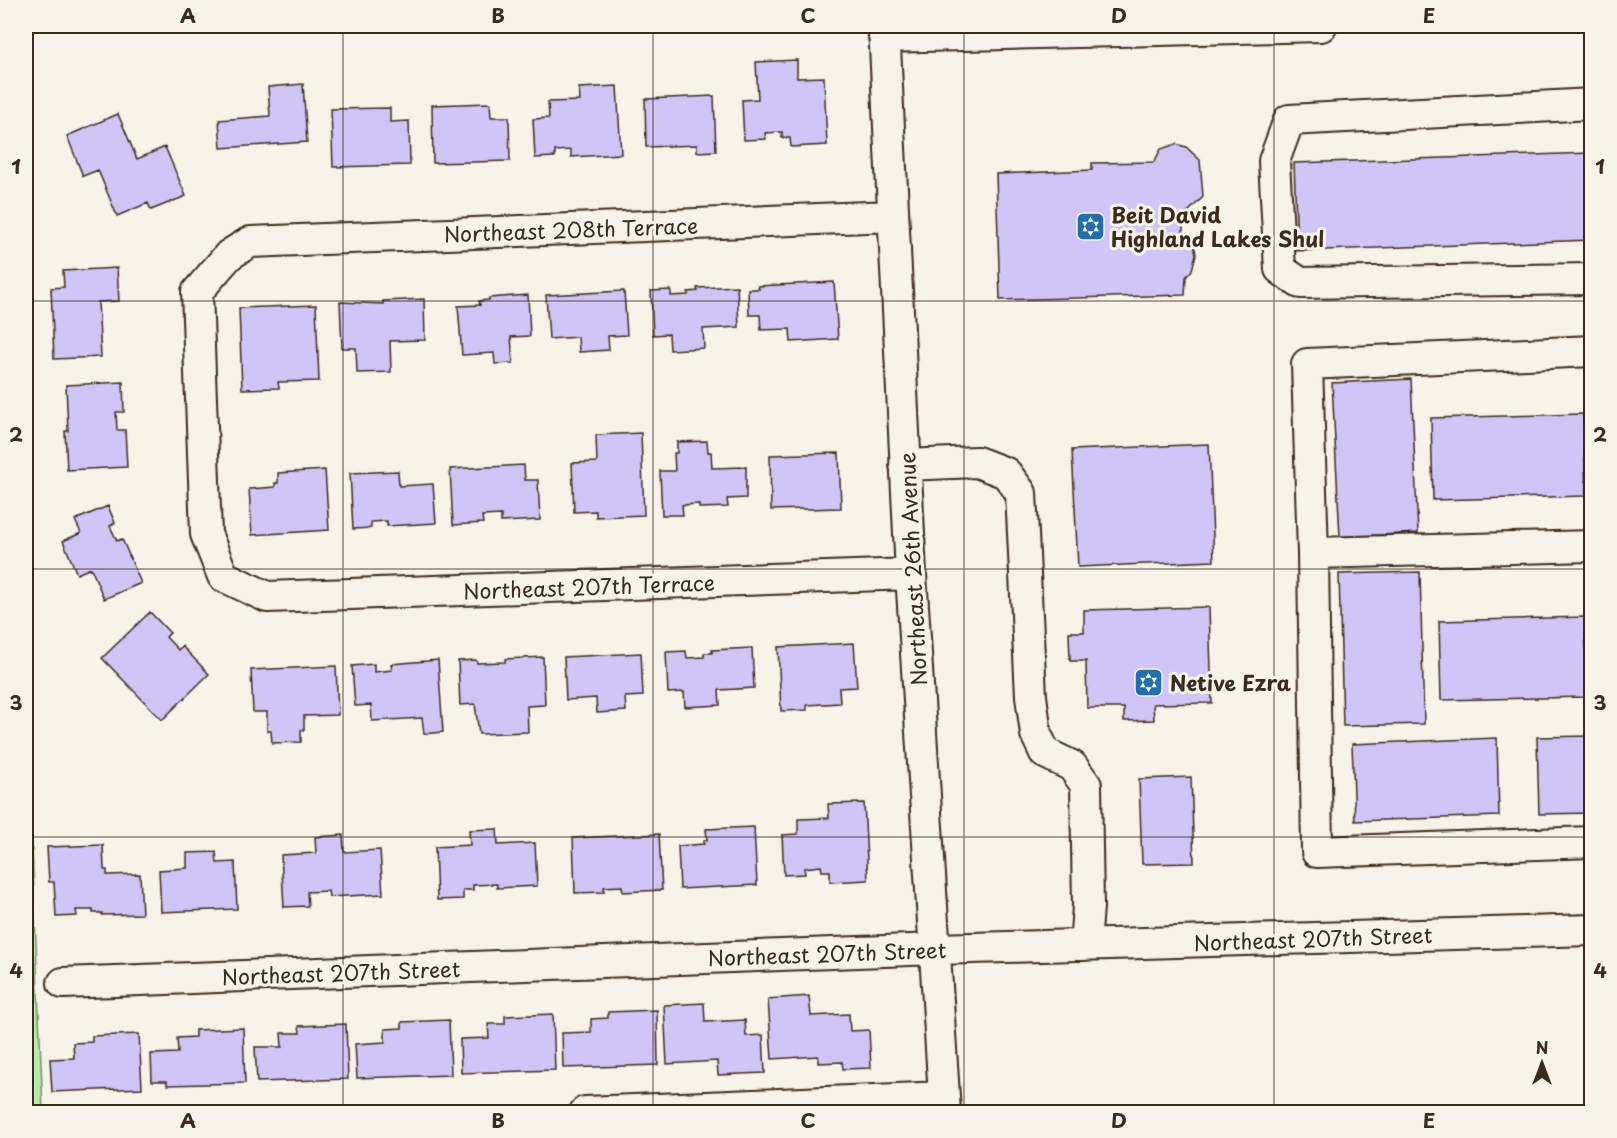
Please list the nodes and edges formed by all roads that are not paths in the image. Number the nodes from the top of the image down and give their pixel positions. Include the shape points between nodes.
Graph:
1 (1321, 26) edge
2 (884, 31) edge
3 (1592, 105) edge
4 (892, 216) junction
5 (1592, 279) edge
6 (1592, 351) edge
7 (905, 465) junction
8 (1592, 546) edge
9 (1313, 554) junction
10 (911, 574) junction
11 (267, 597) joint
12 (1592, 842) edge
13 (1592, 930) edge
14 (1085, 945) junction
15 (936, 949) junction
16 (63, 983) dead end
17 (944, 1105) edge
18 (740, 1110) edge
19 (585, 1113) edge

1 - 2 street
2 - 4 street, Northeast 26th Avenue
3 - 5 street via 1289,120 1274,161 1280,269 1300,283
4 - 7 street, Northeast 26th Avenue
4 - 11 street, Northeast 208th Terrace via 250,242 229,255 197,292 206,534 223,576
6 - 9 street via 1307,364
7 - 10 street, Northeast 26th Avenue
7 - 14 street via 977,462 1006,473 1021,493 1036,734 1045,753 1072,766 1086,785
8 - 9 street
9 - 12 street via 1317,852
10 - 11 street, Northeast 207th Terrace
10 - 15 street, Northeast 26th Avenue
13 - 14 street, Northeast 207th Street
14 - 15 street, Northeast 207th Street
15 - 16 street, Northeast 207th Street
15 - 17 street, Northeast 26th Avenue
17 - 18 street
18 - 19 street

